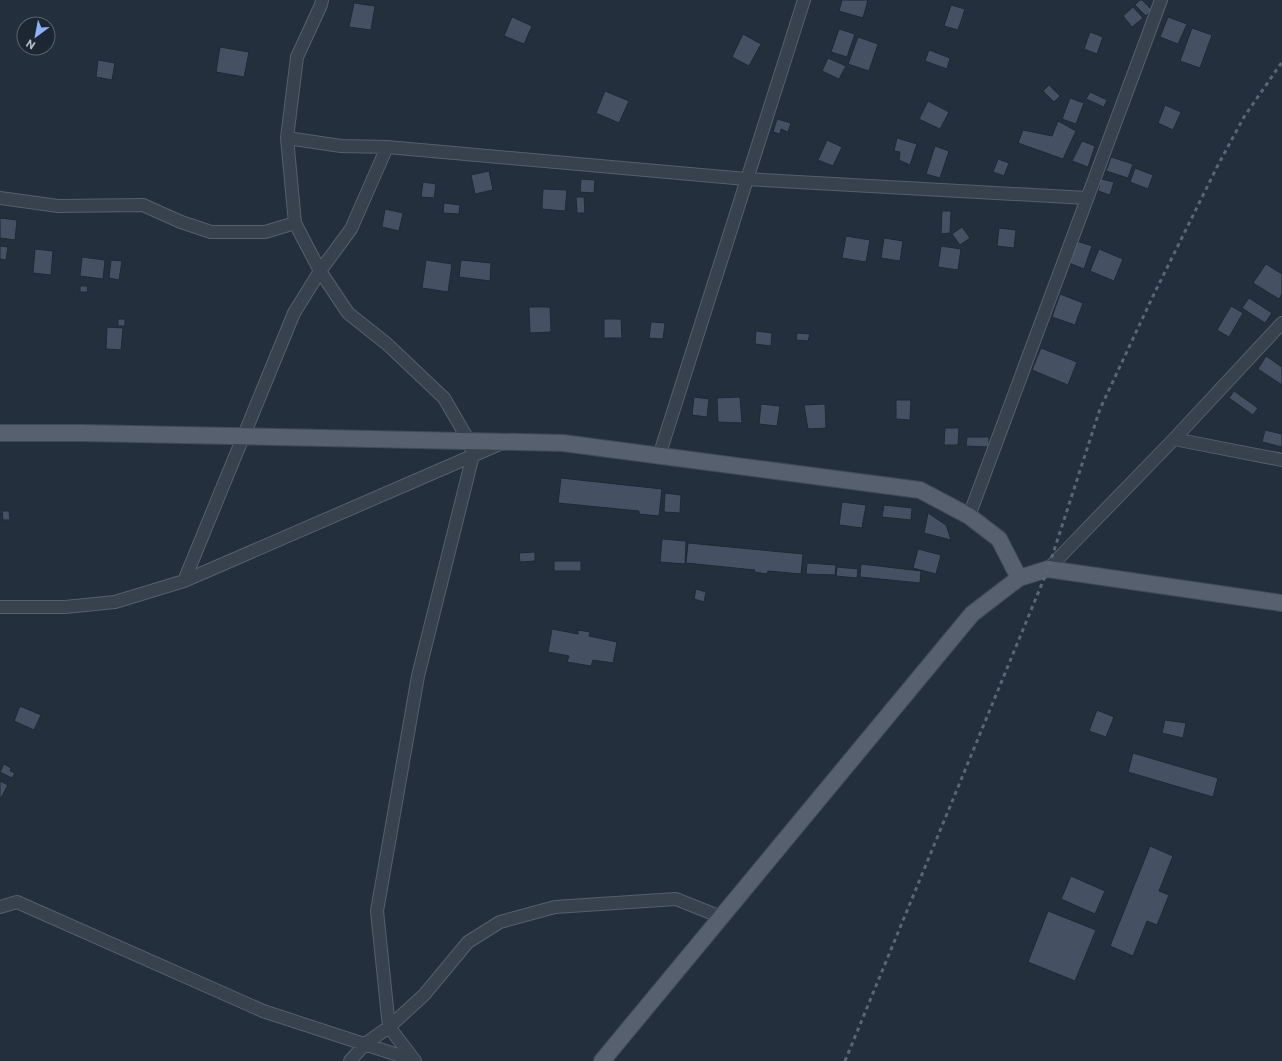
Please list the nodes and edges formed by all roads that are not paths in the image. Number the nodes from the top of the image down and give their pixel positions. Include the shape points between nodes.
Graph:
1 (322, 0) edge
2 (804, 0) edge
3 (1161, 0) edge
4 (287, 138) junction
5 (387, 147) junction
6 (746, 179) junction
7 (0, 198) edge
8 (1087, 198) junction
9 (295, 223) junction
10 (320, 271) junction
11 (1282, 323) edge
12 (0, 433) edge
13 (243, 437) junction
14 (1174, 439) junction
15 (471, 448) junction
16 (658, 456) junction
17 (1282, 460) edge
18 (969, 516) junction
19 (1048, 569) junction
20 (1019, 578) junction
21 (184, 581) junction
22 (1282, 603) edge
23 (0, 607) edge
24 (0, 907) edge
25 (721, 917) junction
26 (389, 1027) junction
27 (365, 1044) junction
28 (414, 1060) edge
29 (350, 1061) edge
30 (602, 1061) edge

1 - 4 street via 297,57
2 - 6 street
3 - 8 street
4 - 5 street via 341,146
4 - 9 street
5 - 6 street
5 - 10 street via 351,229
6 - 8 street
6 - 16 street
7 - 9 street via 58,206 143,205 211,232 265,232
8 - 18 street
9 - 10 street
10 - 13 street via 294,313
10 - 15 street via 348,312 387,344 444,398
11 - 14 street
12 - 13 main road
13 - 15 main road
13 - 21 street
14 - 17 street
14 - 19 street
15 - 16 main road via 505,442 563,443
15 - 21 street
15 - 26 street via 418,676 377,910
16 - 18 main road via 920,490
18 - 20 main road via 999,539
19 - 20 main road
19 - 22 main road
20 - 25 main road via 972,614
21 - 23 street via 115,602 65,607
24 - 27 street via 17,902 263,1011
25 - 26 street via 676,899 555,908 500,922 468,942 424,996
25 - 30 main road
26 - 27 street
26 - 28 street
27 - 28 street
27 - 29 street

